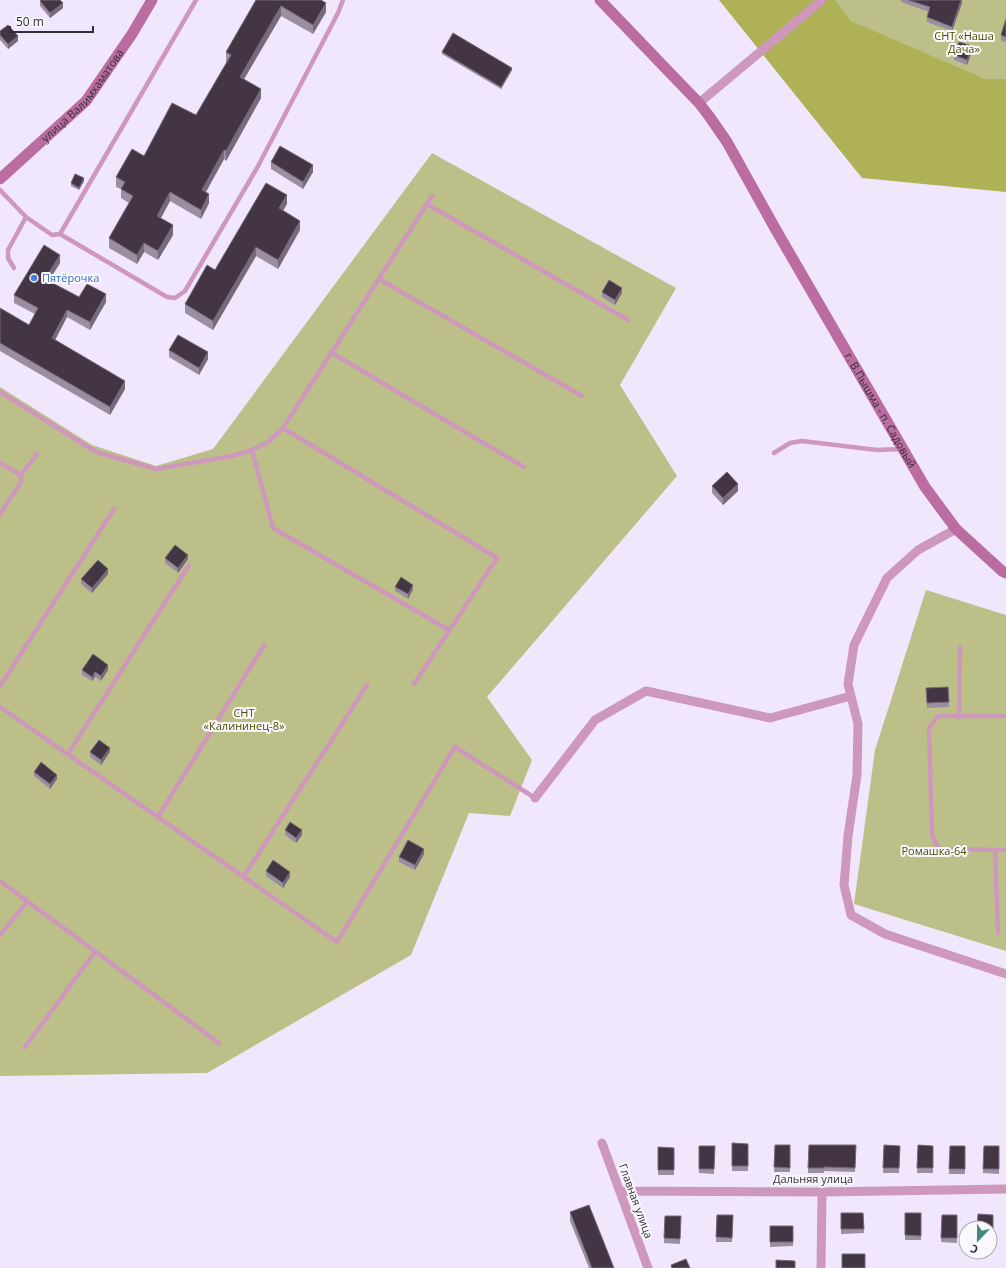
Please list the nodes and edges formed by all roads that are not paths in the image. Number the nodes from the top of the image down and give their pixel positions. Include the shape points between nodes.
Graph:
1 (152, 0) edge
2 (196, 0) edge
3 (343, 0) edge
4 (600, 0) edge
5 (822, 0) edge
6 (699, 103) junction
7 (0, 179) edge
8 (0, 190) edge
9 (432, 196) dead end
10 (427, 204) junction
11 (26, 217) junction
12 (60, 234) junction
13 (14, 268) dead end
14 (379, 279) junction
15 (628, 320) dead end
16 (332, 354) junction
17 (0, 392) edge
18 (582, 396) dead end
19 (283, 428) junction
20 (902, 449) junction
21 (252, 450) junction
22 (774, 453) dead end
23 (37, 454) dead end
24 (0, 463) edge
25 (524, 468) dead end
26 (21, 476) junction
27 (114, 509) dead end
28 (0, 514) edge
29 (956, 529) junction
30 (189, 565) dead end
31 (1006, 574) edge
32 (449, 630) junction
33 (264, 645) dead end
34 (960, 647) dead end
35 (414, 684) dead end
36 (367, 685) dead end
37 (0, 686) edge
38 (851, 696) junction
39 (0, 707) edge
40 (1006, 716) edge
41 (959, 717) junction
42 (68, 754) junction
43 (535, 798) joint
44 (158, 817) junction
45 (995, 850) junction
46 (1006, 850) edge
47 (244, 876) junction
48 (0, 881) edge
49 (27, 902) junction
50 (998, 933) dead end
51 (0, 935) edge
52 (95, 952) junction
53 (1006, 974) edge
54 (219, 1043) dead end
55 (25, 1047) dead end
56 (602, 1143) dead end
57 (1006, 1189) edge
58 (620, 1192) junction
59 (822, 1192) junction
60 (648, 1268) edge
61 (821, 1268) edge

1 - 7 main road, улица Валимхаматова via 132,34 86,100
2 - 12 lane
3 - 12 lane via 257,168 185,291 174,298 166,297
4 - 6 main road, г. В.Пышма - п. Садовый
5 - 6 street
6 - 20 main road, г. В.Пышма - п. Садовый via 727,142
8 - 11 lane
9 - 10 lane
10 - 14 lane
10 - 15 lane
11 - 12 lane via 52,235
11 - 13 lane via 8,250 8,258
14 - 16 lane
14 - 18 lane
16 - 19 lane
16 - 25 lane
17 - 21 lane via 96,452 156,469 232,456
19 - 21 lane via 268,442
19 - 32 lane via 497,558
20 - 22 lane via 877,450 802,441 790,443
20 - 29 main road, г. В.Пышма - п. Садовый
21 - 32 lane via 273,528
23 - 26 lane
24 - 26 lane
26 - 28 lane via 21,482
27 - 37 lane
29 - 31 main road, г. В.Пышма - п. Садовый
29 - 38 street via 918,550 887,578 854,645 848,684
30 - 42 lane
32 - 35 lane
33 - 44 lane
34 - 41 lane
36 - 47 lane
38 - 43 street via 770,718 646,691 595,720
38 - 53 street via 858,724 857,775 844,885 852,915 884,934
39 - 42 lane
40 - 41 lane
41 - 45 lane via 938,716 930,728 932,836 939,849
42 - 44 lane
43 - 47 lane via 455,747 337,942
44 - 47 lane
45 - 46 lane
45 - 50 lane
48 - 49 lane
49 - 51 lane
49 - 52 lane
52 - 54 lane
52 - 55 lane
56 - 58 street, Главная улица
57 - 59 street, Дальняя улица
58 - 59 street, Дальняя улица
58 - 60 street, Главная улица
59 - 61 street

